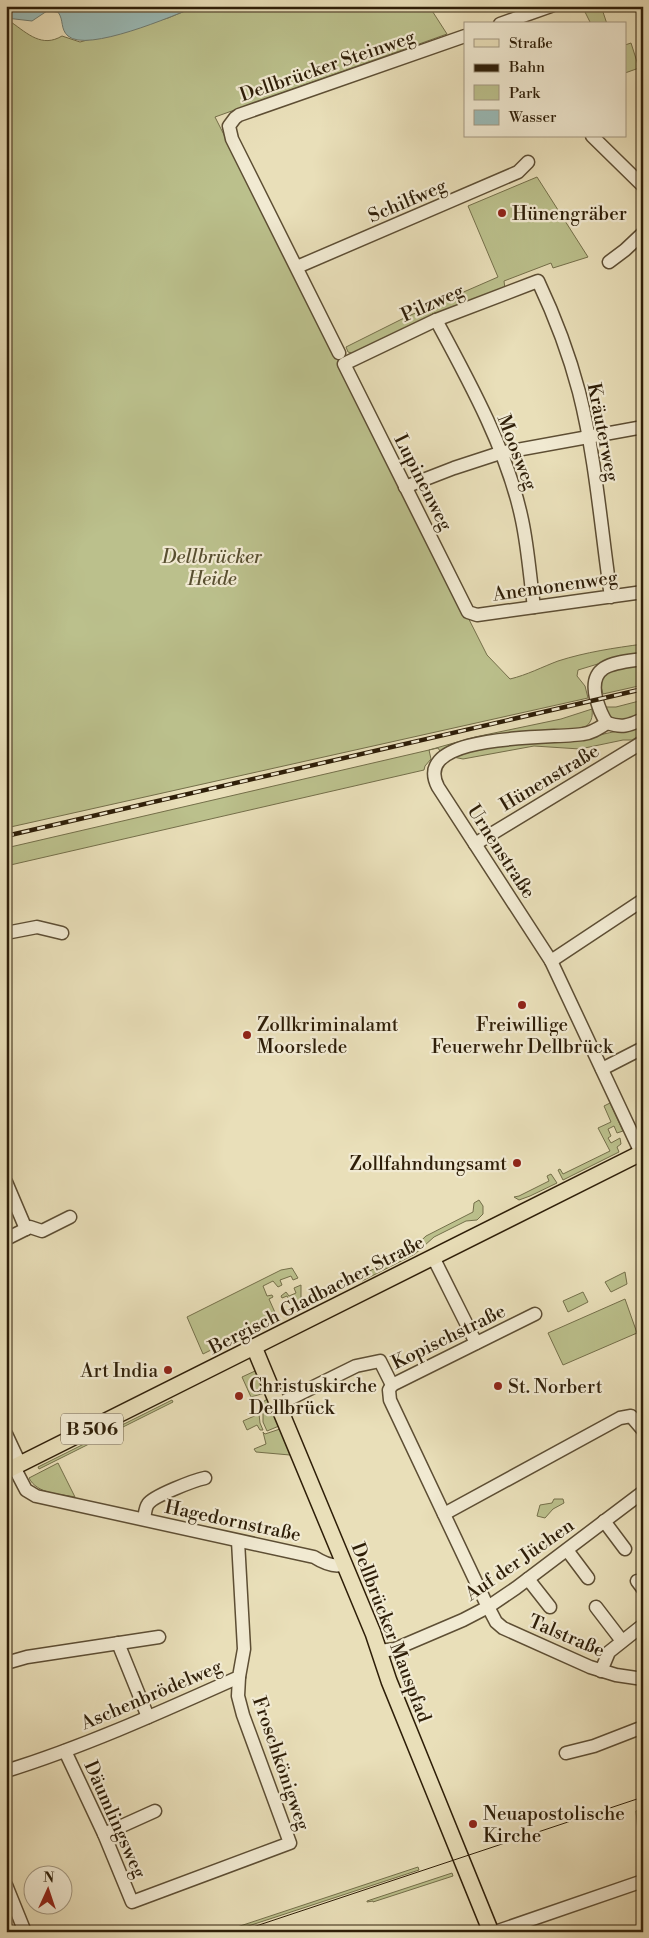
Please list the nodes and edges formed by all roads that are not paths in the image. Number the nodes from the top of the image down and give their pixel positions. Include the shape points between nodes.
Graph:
1 (551, 6) edge
2 (508, 22) edge
3 (464, 36) edge
4 (231, 122) joint
5 (594, 138) edge
6 (528, 162) dead end
7 (641, 181) edge
8 (643, 233) edge
9 (609, 262) dead end
10 (297, 267) junction
11 (538, 281) joint
12 (436, 320) junction
13 (341, 359) junction
14 (643, 427) edge
15 (589, 436) junction
16 (500, 453) junction
17 (405, 487) junction
18 (643, 592) edge
19 (611, 597) junction
20 (534, 607) junction
21 (472, 614) joint
22 (643, 659) edge
23 (643, 719) edge
24 (607, 723) junction
25 (643, 742) edge
26 (475, 844) junction
27 (643, 900) edge
28 (6, 934) edge
29 (62, 934) dead end
30 (551, 961) junction
31 (643, 1048) edge
32 (602, 1069) junction
33 (642, 1154) edge
34 (6, 1182) edge
35 (70, 1217) dead end
36 (26, 1229) junction
37 (6, 1239) edge
38 (433, 1257) junction
39 (535, 1314) dead end
40 (476, 1343) junction
41 (254, 1347) junction
42 (392, 1385) junction
43 (279, 1404) junction
44 (643, 1430) edge
45 (6, 1434) edge
46 (13, 1468) edge
47 (205, 1478) dead end
48 (643, 1492) edge
49 (444, 1514) junction
50 (144, 1520) junction
51 (604, 1521) junction
52 (238, 1541) junction
53 (338, 1549) junction
54 (625, 1549) dead end
55 (567, 1550) junction
56 (314, 1557) junction
57 (344, 1564) junction
58 (588, 1578) dead end
59 (528, 1579) junction
60 (488, 1607) junction
61 (550, 1607) dead end
62 (596, 1608) dead end
63 (643, 1625) edge
64 (159, 1637) dead end
65 (622, 1641) junction
66 (118, 1643) junction
67 (380, 1651) junction
68 (6, 1663) edge
69 (601, 1671) junction
70 (239, 1677) junction
71 (643, 1679) edge
72 (148, 1717) junction
73 (643, 1727) edge
74 (65, 1751) junction
75 (566, 1752) dead end
76 (6, 1771) edge
77 (156, 1811) dead end
78 (104, 1834) junction
79 (643, 1881) edge
80 (6, 1884) edge
81 (132, 1902) joint
82 (25, 1932) edge
83 (491, 1932) edge
84 (495, 1932) edge

1 - 2 street
3 - 4 street, Dellbrücker Steinweg via 239,115
4 - 10 street, Lupinenweg via 229,132 232,139
5 - 7 street
6 - 10 street, Schilfweg via 518,172
8 - 9 street
10 - 13 street, Lupinenweg
11 - 12 street, Pilzweg
11 - 15 street, Kräuterweg via 566,349
12 - 13 street, Pilzweg
12 - 16 street, Moosweg via 469,381
13 - 17 street, Lupinenweg
14 - 15 street
15 - 16 street
15 - 19 street, Kräuterweg
16 - 17 street
16 - 20 street, Moosweg via 522,520
17 - 21 street, Lupinenweg via 468,612
18 - 19 street, Anemonenweg
19 - 20 street, Anemonenweg
20 - 21 street, Anemonenweg
22 - 24 street via 606,666 595,678 599,708
23 - 24 street, Urnenstraße via 619,727
24 - 26 street, Urnenstraße via 584,734 498,740 464,747 442,757 434,771 435,782
25 - 26 street, Hünenstraße
26 - 30 street, Urnenstraße
27 - 30 street
28 - 29 street via 37,927
30 - 32 street, Urnenstraße
31 - 32 street
32 - 33 street, Urnenstraße
33 - 38 main road, Bergisch Gladbacher Straße / B 506
34 - 36 street
35 - 36 street via 42,1231
36 - 37 street
38 - 40 street
38 - 41 main road, Bergisch Gladbacher Straße / B 506
39 - 40 street, Kopischstraße
40 - 42 street, Kopischstraße
41 - 43 main road, Dellbrücker Mauspfad
41 - 46 main road, Bergisch Gladbacher Straße / B 506
42 - 43 street, Kopischstraße via 380,1361 362,1364
42 - 49 street, Talstraße via 390,1400
43 - 53 main road, Dellbrücker Mauspfad
44 - 49 street via 634,1418 626,1416
45 - 46 street, Hagedornstraße
46 - 50 street, Hagedornstraße via 31,1494
47 - 50 street, Hagedornstraße via 150,1501
48 - 51 street, Auf der Jüchen
49 - 60 street, Talstraße
50 - 52 street, Hagedornstraße
51 - 54 street
51 - 55 street, Auf der Jüchen
52 - 56 street, Hagedornstraße
52 - 70 street, Aschenbrödelweg via 244,1649
53 - 56 street, Hagedornstraße
53 - 57 main road, Dellbrücker Mauspfad
55 - 58 street
55 - 59 street, Auf der Jüchen
56 - 57 street, Hagedornstraße via 340,1566
57 - 67 main road, Dellbrücker Mauspfad
59 - 60 street, Auf der Jüchen
59 - 61 street
60 - 67 street, Auf der Jüchen via 395,1649
60 - 69 street, Talstraße via 503,1628
62 - 65 street
63 - 65 street
64 - 66 street
65 - 69 street via 609,1652
66 - 68 street
66 - 72 street
67 - 83 main road, Dellbrücker Mauspfad
69 - 71 street, Talstraße
70 - 72 street, Aschenbrödelweg
70 - 81 street, Froschkönigweg via 238,1696 243,1715 290,1843
72 - 74 street, Aschenbrödelweg
73 - 75 street via 594,1746
74 - 76 street, Aschenbrödelweg
74 - 78 street, Däumlingsweg
77 - 78 street
78 - 81 street, Däumlingsweg
79 - 84 street
80 - 82 street

